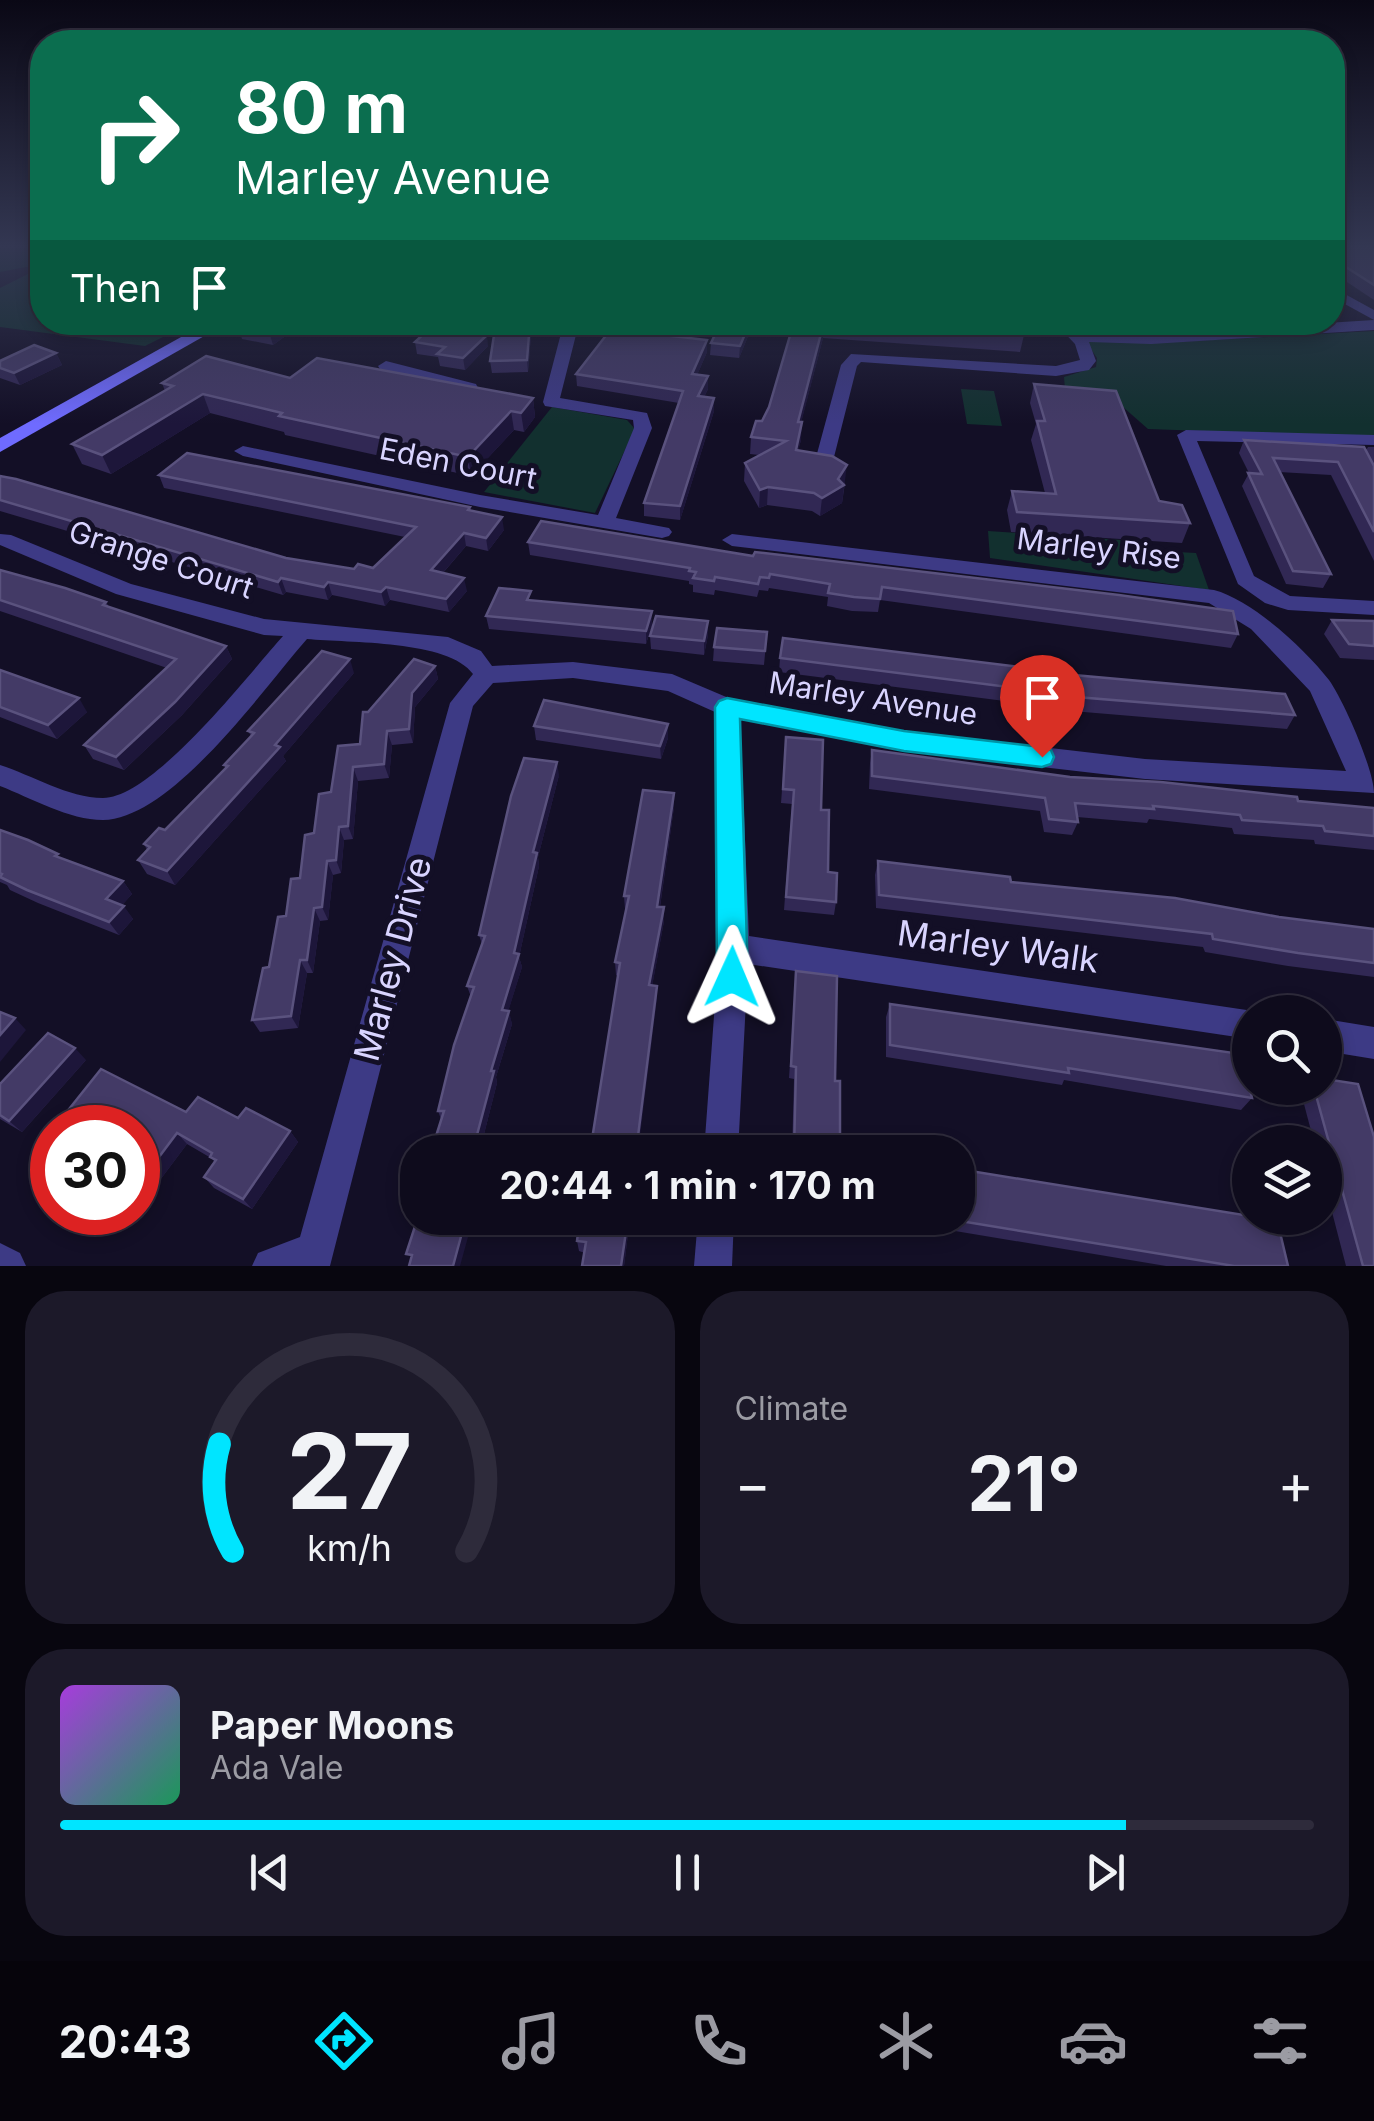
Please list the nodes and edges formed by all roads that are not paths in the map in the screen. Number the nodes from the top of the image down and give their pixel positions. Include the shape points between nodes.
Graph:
1 (1374, 325) edge
2 (1345, 327) edge
3 (198, 335) edge
4 (567, 335) edge
5 (1076, 335) edge
6 (1196, 335) edge
7 (1080, 338) junction
8 (386, 366) edge
9 (488, 391) edge
10 (1374, 440) edge
11 (0, 446) edge
12 (243, 451) dead end
13 (824, 461) edge
14 (605, 521) junction
15 (662, 532) dead end
16 (4, 539) dead end
17 (732, 540) dead end
18 (1374, 608) edge
19 (300, 631) junction
20 (486, 675) junction
21 (727, 707) junction
22 (0, 775) edge
23 (1369, 783) edge
24 (734, 948) junction
25 (1232, 1021) edge
26 (1342, 1037) edge
27 (1374, 1042) edge
28 (722, 1135) edge
29 (715, 1235) edge
30 (314, 1258) edge
31 (0, 1262) edge
32 (7, 1266) edge
33 (271, 1266) edge
34 (713, 1266) edge

1 - 2 street
3 - 11 main road
4 - 14 street via 544,401 641,418 643,428
5 - 7 street
6 - 7 street
7 - 13 street via 1088,361 1056,371 857,356 848,365
8 - 9 street
10 - 18 street via 1186,434 1245,579 1282,604
12 - 14 street, Eden Court
14 - 15 street, Eden Court
16 - 19 street, Grange Court via 124,589 264,628
17 - 23 street, Marley Rise via 1214,597 1259,624 1320,686
19 - 20 street, Grange Court via 448,645 474,657
19 - 22 street via 171,776 137,802 103,809
20 - 21 street, Marley Avenue via 574,670 672,682
20 - 30 street, Marley Drive via 462,704
21 - 23 street, Marley Avenue via 922,743 1145,769
21 - 24 street
24 - 25 street, Marley Walk
24 - 28 street
26 - 27 street
29 - 34 street
30 - 33 street, Marley Drive
31 - 32 street

